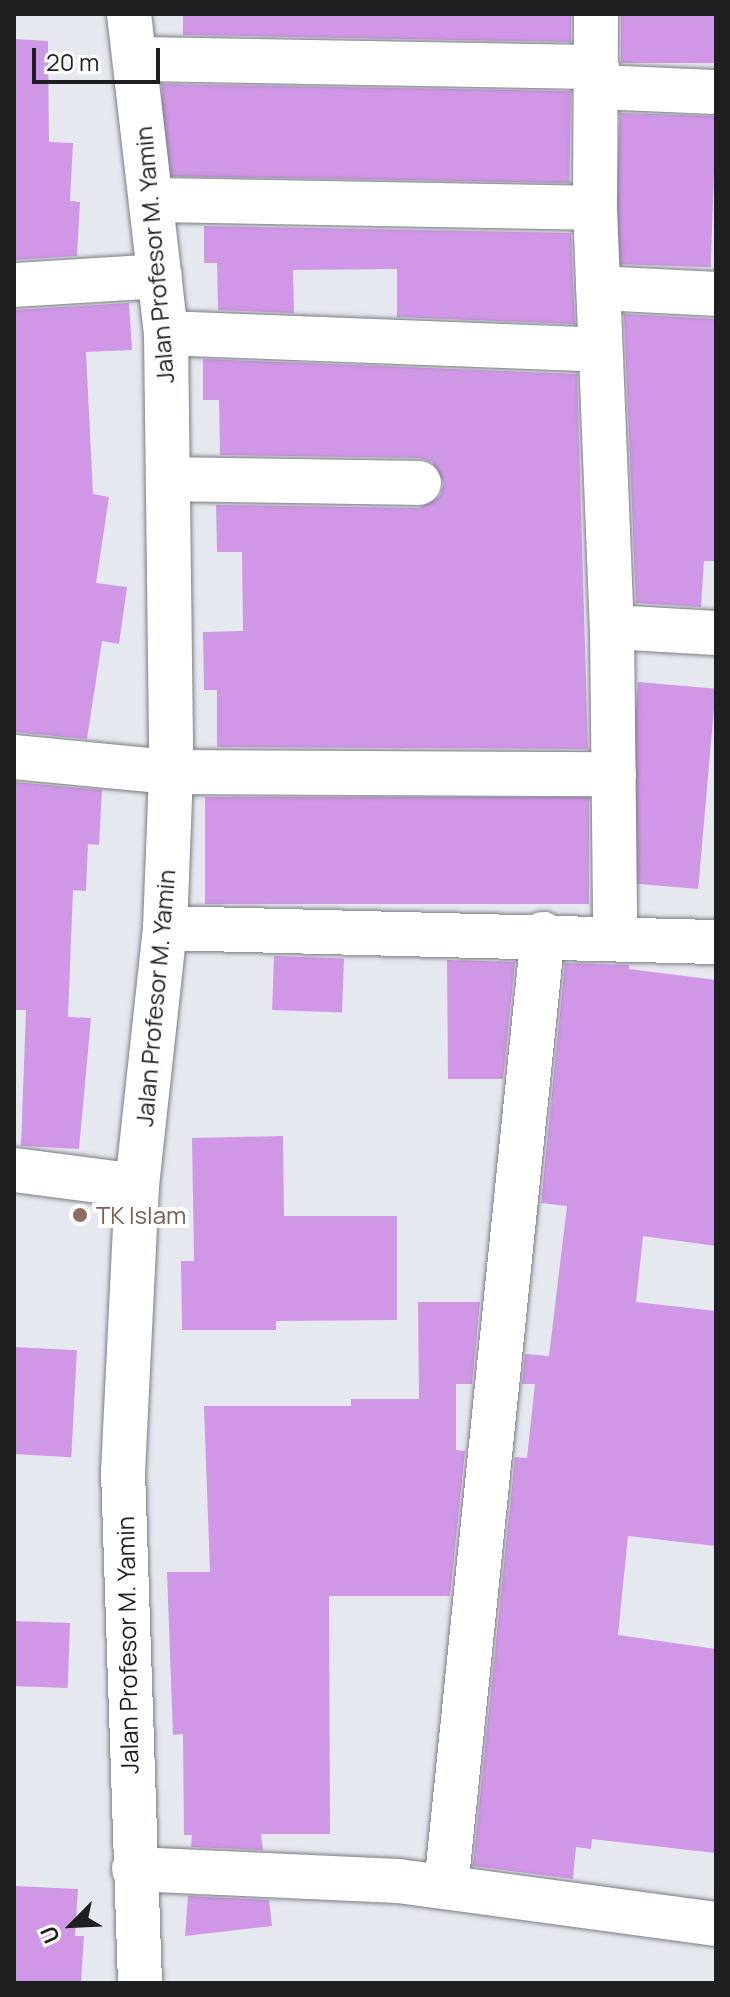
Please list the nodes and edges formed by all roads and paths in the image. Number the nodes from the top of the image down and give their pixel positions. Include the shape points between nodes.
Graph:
1 (129, 14) edge
2 (596, 14) edge
3 (135, 59) junction
4 (597, 77) junction
5 (716, 92) edge
6 (151, 200) junction
7 (595, 208) junction
8 (160, 276) junction
9 (14, 285) edge
10 (598, 288) junction
11 (716, 294) edge
12 (166, 333) junction
13 (600, 350) junction
14 (168, 479) junction
15 (419, 483) dead end
16 (612, 627) junction
17 (716, 633) edge
18 (14, 757) edge
19 (171, 772) junction
20 (614, 774) junction
21 (165, 928) junction
22 (543, 934) junction
23 (615, 936) junction
24 (716, 942) edge
25 (14, 1170) edge
26 (137, 1186) junction
27 (134, 1869) junction
28 (446, 1887) junction
29 (716, 1924) edge
30 (140, 1983) edge

1 - 3 street, Jalan Profesor M. Yamin
2 - 4 street
3 - 4 street
3 - 6 street, Jalan Profesor M. Yamin
4 - 5 street
4 - 7 street
6 - 7 street
6 - 8 street, Jalan Profesor M. Yamin
7 - 10 street
8 - 9 street
8 - 12 street, Jalan Profesor M. Yamin
10 - 11 street
10 - 13 street
12 - 13 street
12 - 14 street, Jalan Profesor M. Yamin
13 - 16 street
14 - 15 street
14 - 19 street, Jalan Profesor M. Yamin
16 - 17 street
16 - 20 street
18 - 19 street
19 - 20 street
19 - 21 street, Jalan Profesor M. Yamin
20 - 23 street
21 - 22 street
21 - 26 street, Jalan Profesor M. Yamin
22 - 23 street
22 - 28 street
23 - 24 street
25 - 26 street
26 - 27 street, Jalan Profesor M. Yamin via 123,1471
27 - 28 street
27 - 30 street, Jalan Profesor M. Yamin
28 - 29 street

